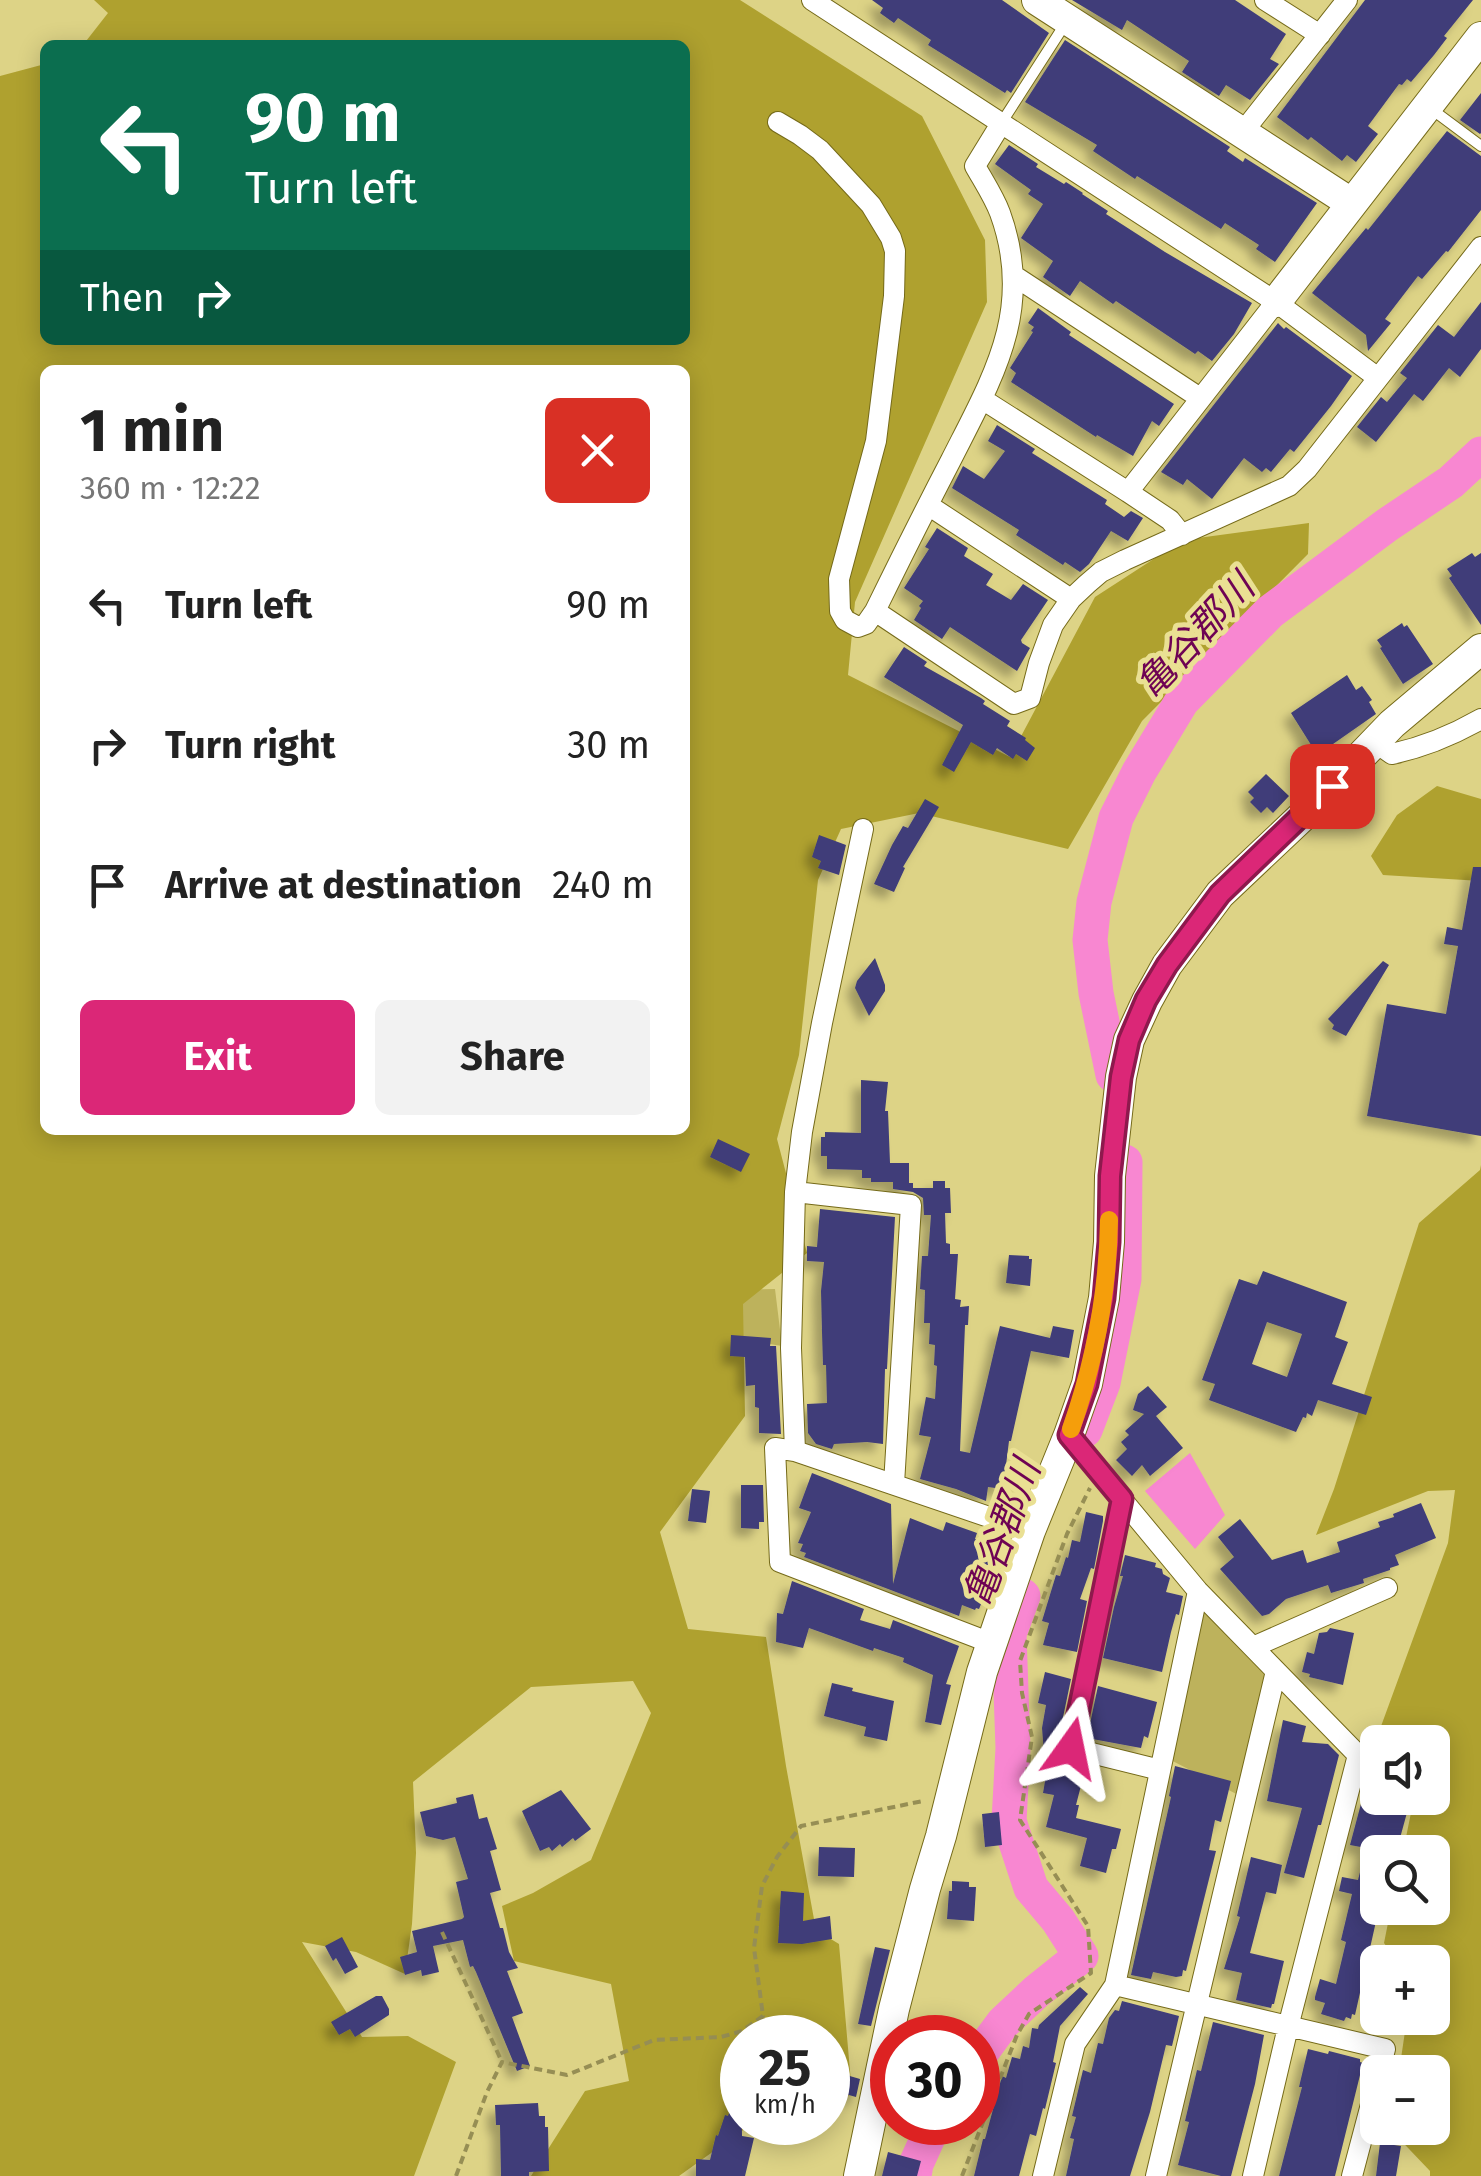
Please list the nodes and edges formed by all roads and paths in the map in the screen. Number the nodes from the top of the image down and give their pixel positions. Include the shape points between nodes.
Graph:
1 (812, 0) edge
2 (1037, 0) edge
3 (1265, 0) edge
4 (1347, 0) edge
5 (1068, 20) junction
6 (1320, 35) junction
7 (1481, 37) edge
8 (1428, 106) junction
9 (778, 122) dead end
10 (1002, 122) junction
11 (1242, 133) junction
12 (1481, 146) edge
13 (1351, 203) junction
14 (1481, 246) edge
15 (1013, 275) junction
16 (1276, 302) junction
17 (1378, 378) junction
18 (1200, 398) junction
19 (982, 399) junction
20 (1128, 492) junction
21 (928, 505) junction
22 (1182, 536) junction
23 (1072, 599) junction
24 (875, 610) junction
25 (1481, 649) edge
26 (1481, 719) edge
27 (1375, 742) junction
28 (863, 829) dead end
29 (795, 1192) junction
30 (795, 1451) junction
31 (1084, 1453) junction
32 (894, 1484) junction
33 (1122, 1499) junction
34 (1030, 1530) junction
35 (1387, 1588) dead end
36 (1198, 1591) junction
37 (990, 1643) junction
38 (1253, 1647) junction
39 (1276, 1671) junction
40 (1160, 1770) junction
41 (931, 1799) dead end
42 (442, 1932) dead end
43 (1114, 1985) junction
44 (1197, 2005) junction
45 (1288, 2027) junction
46 (1383, 2055) edge
47 (502, 2062) junction
48 (1360, 2145) edge
49 (456, 2176) edge
50 (859, 2176) edge
51 (962, 2176) edge
52 (1043, 2176) edge
53 (1156, 2176) edge
54 (1253, 2176) edge
55 (1352, 2176) edge

1 - 10 street
2 - 5 street
3 - 6 street
4 - 6 street
5 - 10 lane
5 - 11 street
6 - 11 street
7 - 8 street
8 - 12 lane
8 - 13 street
9 - 24 street via 820,150 872,205 895,251 876,440 838,592 850,624 866,624
10 - 15 street via 975,166 1000,213
10 - 16 street
11 - 13 street
13 - 16 street
14 - 17 street
15 - 18 street
15 - 19 street via 1007,340
16 - 17 street
16 - 18 street
17 - 22 street via 1289,486
18 - 20 street
19 - 20 street
19 - 21 street
20 - 22 street
21 - 23 street
21 - 24 street
22 - 23 street via 1101,572
23 - 24 street via 1053,625 1030,698 1014,704
25 - 27 street
26 - 27 street via 1392,754
27 - 31 street via 1220,894 1146,1000 1129,1040
28 - 29 street
29 - 30 street
29 - 32 street via 912,1204
30 - 32 street
30 - 37 street via 775,1448 780,1562
31 - 33 street
31 - 34 street
31 - 51 path via 1068,1534 1020,1661 1032,1738 1020,1820 1088,1926 1091,1973 1029,2014
32 - 34 street
33 - 36 street
33 - 40 street via 1071,1748
34 - 37 street
35 - 38 street
36 - 38 street
36 - 40 street
37 - 50 street via 894,2008
38 - 39 street
39 - 44 street
39 - 45 street via 1358,1756
40 - 43 street
41 - 47 path via 801,1826 762,1886 754,1948 763,2016 742,2031 654,2040 568,2075
42 - 47 path
43 - 44 street
43 - 52 street via 1075,2044
44 - 45 street
44 - 53 street
45 - 46 street via 1385,2049
45 - 54 street
47 - 49 path
48 - 55 street

